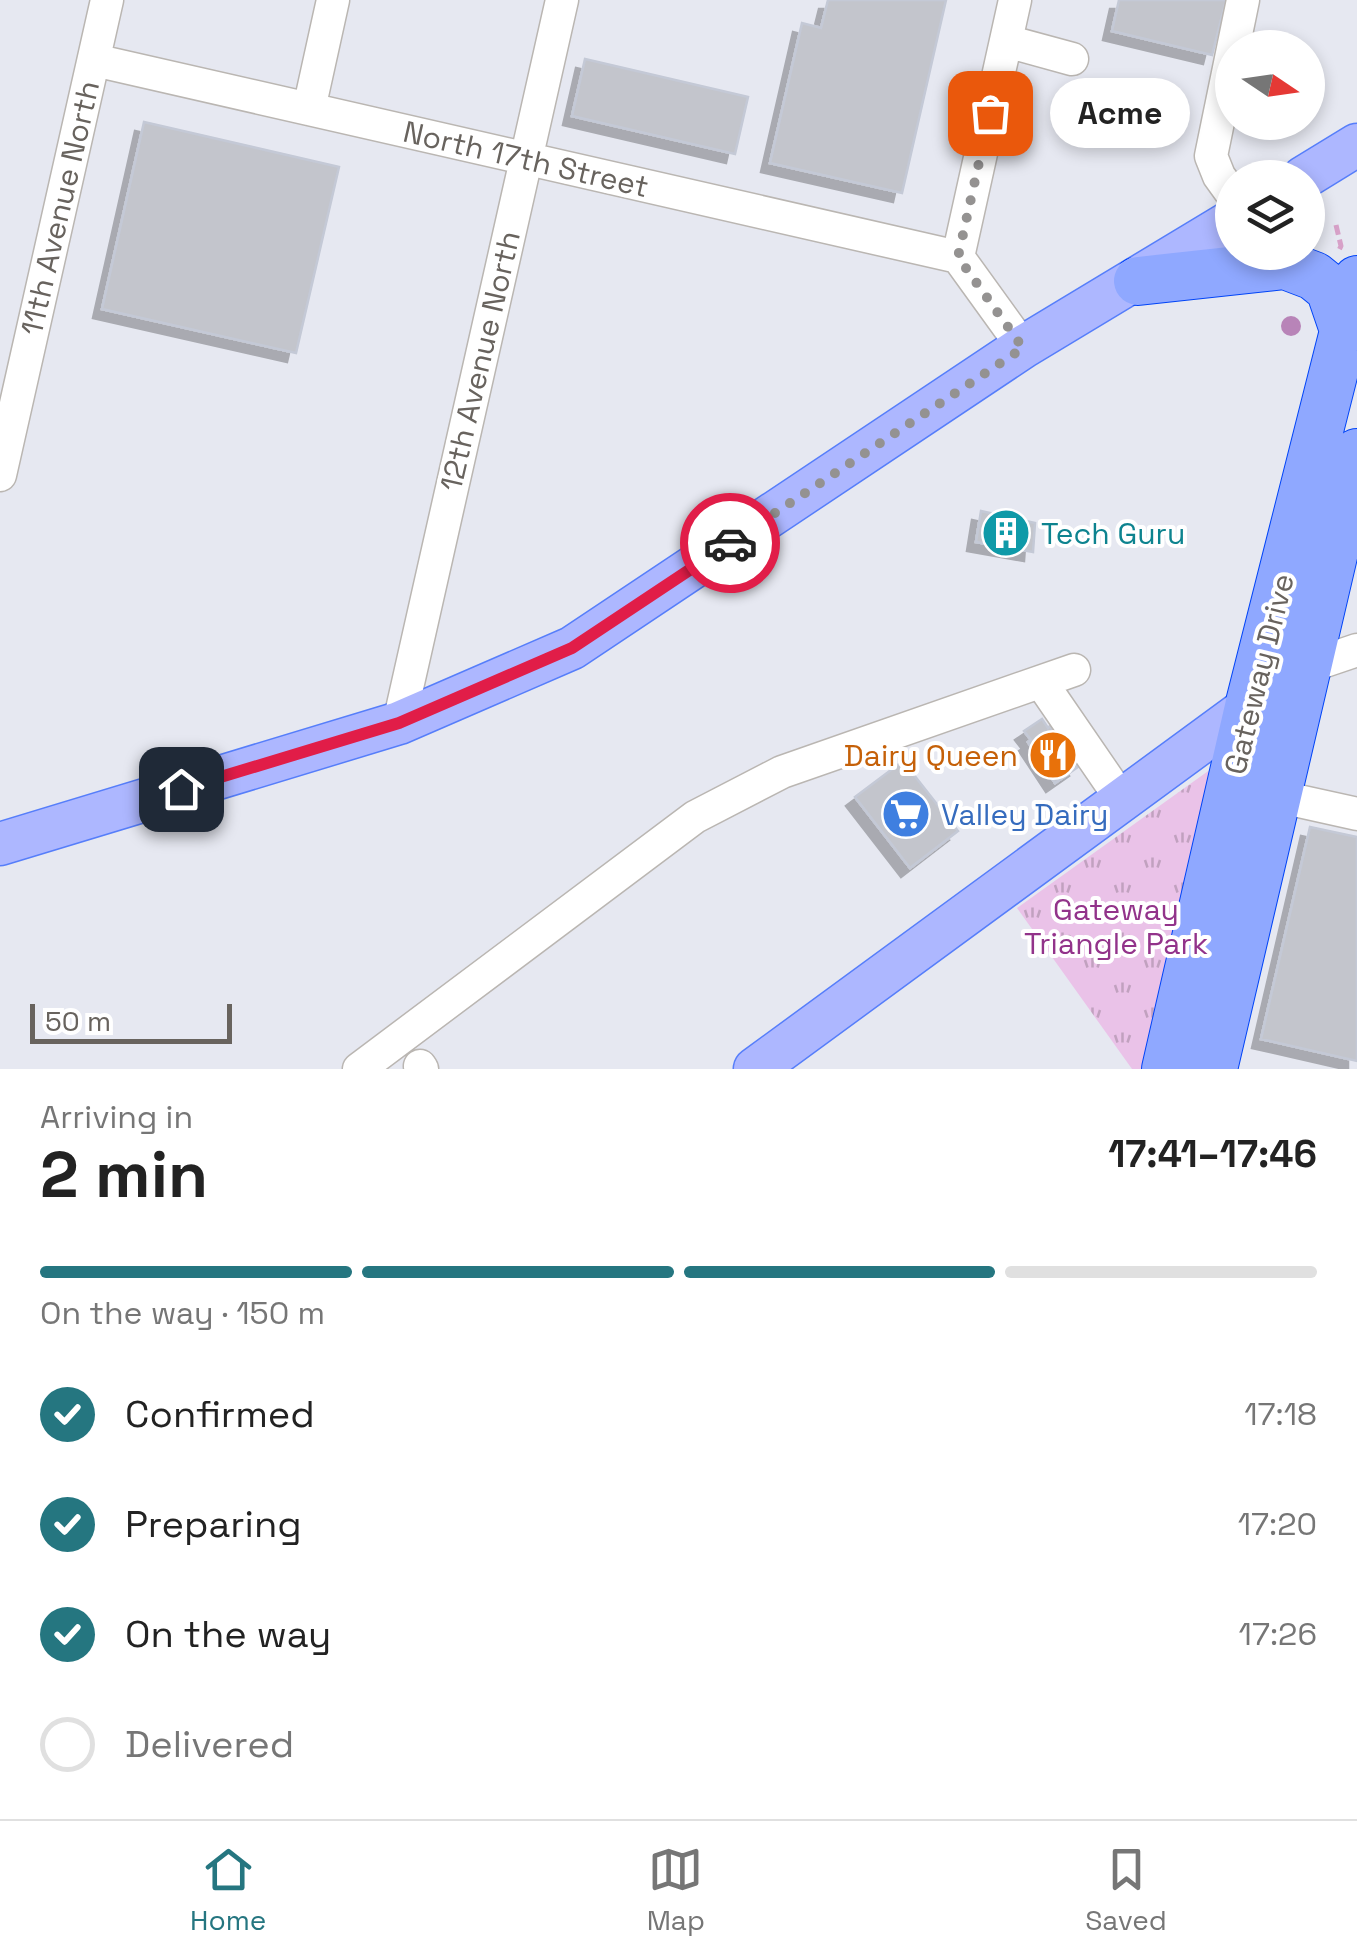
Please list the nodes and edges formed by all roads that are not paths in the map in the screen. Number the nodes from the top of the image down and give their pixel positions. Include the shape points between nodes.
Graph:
1 (107, 0) edge
2 (333, 0) edge
3 (562, 0) edge
4 (1015, 0) edge
5 (1242, 0) edge
6 (1006, 41) junction
7 (1072, 59) dead end
8 (94, 60) junction
9 (309, 109) junction
10 (1357, 145) edge
11 (526, 159) junction
12 (1325, 165) edge
13 (1215, 166) edge
14 (1215, 232) edge
15 (958, 257) junction
16 (1346, 271) edge
17 (1138, 280) junction
18 (1344, 330) junction
19 (1023, 348) junction
20 (1357, 453) edge
21 (0, 475) edge
22 (1357, 650) edge
23 (1307, 667) junction
24 (1074, 670) dead end
25 (1042, 682) junction
26 (1249, 706) junction
27 (399, 723) junction
28 (1276, 796) junction
29 (1122, 800) junction
30 (1357, 814) edge
31 (0, 844) edge
32 (358, 1069) edge
33 (755, 1069) edge
34 (1166, 1069) edge
35 (1212, 1069) edge

1 - 8 street, 11th Avenue North
2 - 9 street
3 - 11 street, 12th Avenue North
4 - 6 street
5 - 13 street via 1211,156
6 - 7 street
6 - 15 street
8 - 9 street, North 17th Street
8 - 21 street, 11th Avenue North
9 - 11 street, North 17th Street
10 - 12 main road
11 - 15 street, North 17th Street
11 - 27 street, 12th Avenue North
14 - 17 main road
15 - 19 street
16 - 18 highway, Gateway Drive
17 - 18 highway via 1285,266 1330,289
17 - 19 main road
18 - 26 highway, Gateway Drive
19 - 27 main road via 572,648
20 - 23 highway, Gateway Drive
22 - 23 street
23 - 26 highway
23 - 28 highway, Gateway Drive
24 - 25 street
25 - 29 street
25 - 32 street via 782,772 695,817
26 - 29 main road
26 - 34 highway, Gateway Drive
27 - 31 main road
28 - 30 street
28 - 35 highway, Gateway Drive
29 - 33 main road

